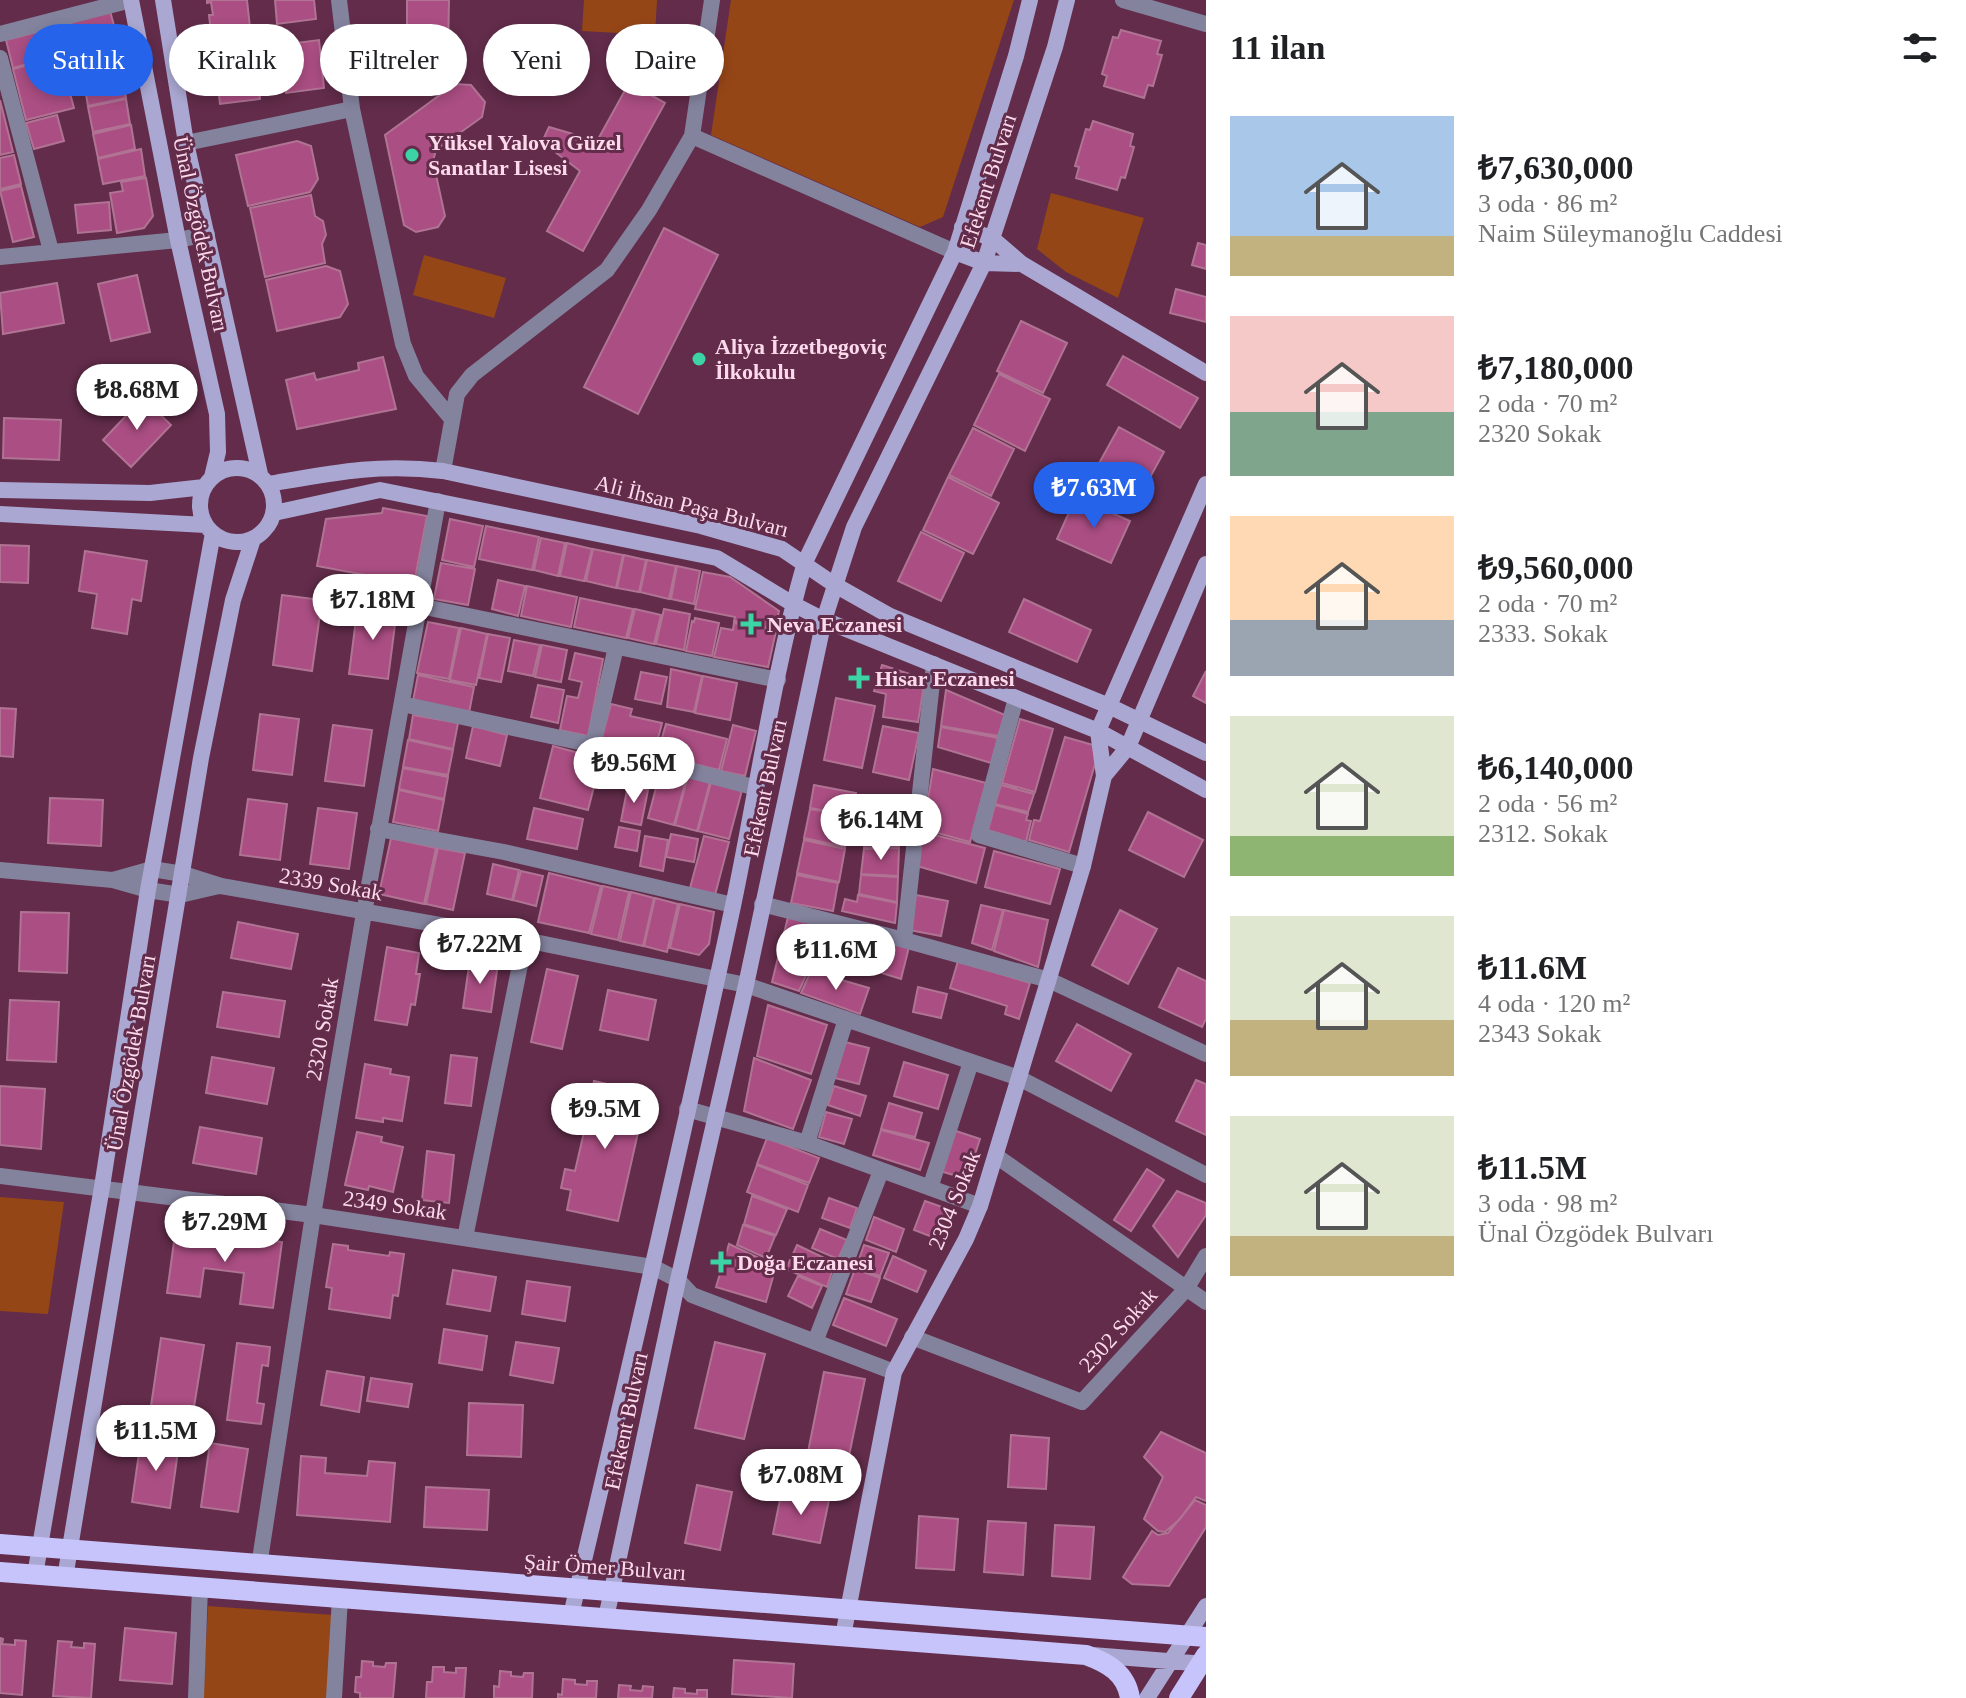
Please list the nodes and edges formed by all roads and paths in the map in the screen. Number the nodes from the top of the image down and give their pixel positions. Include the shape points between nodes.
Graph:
1 (131, 0) edge
2 (163, 0) edge
3 (339, 0) edge
4 (712, 0) edge
5 (1030, 0) edge
6 (1067, 0) edge
7 (1123, 0) edge
8 (1206, 24) edge
9 (0, 34) edge
10 (0, 58) edge
11 (352, 109) junction
12 (692, 136) junction
13 (186, 143) junction
14 (962, 227) junction
15 (207, 234) junction
16 (993, 239) junction
17 (178, 240) junction
18 (51, 251) junction
19 (955, 252) junction
20 (0, 257) edge
21 (984, 263) junction
22 (1022, 264) junction
23 (1206, 373) edge
24 (451, 418) junction
25 (443, 471) junction
26 (264, 479) junction
27 (208, 482) junction
28 (1206, 484) edge
29 (0, 490) edge
30 (438, 501) junction
31 (274, 513) junction
32 (0, 514) edge
33 (209, 529) junction
34 (253, 539) junction
35 (805, 562) junction
36 (1206, 564) edge
37 (835, 585) junction
38 (793, 604) junction
39 (420, 606) junction
40 (824, 620) junction
41 (616, 647) junction
42 (934, 664) junction
43 (778, 680) junction
44 (1016, 698) junction
45 (402, 704) junction
46 (1109, 706) junction
47 (1139, 719) junction
48 (1098, 731) junction
49 (593, 745) junction
50 (1128, 747) junction
51 (1206, 753) edge
52 (1104, 776) junction
53 (757, 788) junction
54 (1206, 790) edge
55 (378, 829) junction
56 (1083, 866) junction
57 (152, 869) junction
58 (0, 870) edge
59 (183, 874) junction
60 (113, 880) junction
61 (221, 886) junction
62 (148, 890) junction
63 (180, 895) junction
64 (762, 904) junction
65 (733, 905) junction
66 (364, 913) junction
67 (525, 940) junction
68 (904, 940) junction
69 (716, 979) junction
70 (1049, 980) junction
71 (746, 985) junction
72 (846, 1019) junction
73 (1206, 1054) edge
74 (971, 1062) junction
75 (1019, 1078) junction
76 (687, 1109) junction
77 (716, 1117) junction
78 (807, 1143) junction
79 (996, 1156) junction
80 (881, 1171) junction
81 (1206, 1175) edge
82 (0, 1176) edge
83 (102, 1187) junction
84 (930, 1188) junction
85 (130, 1190) junction
86 (980, 1206) junction
87 (313, 1215) junction
88 (465, 1238) junction
89 (1206, 1256) edge
90 (653, 1267) junction
91 (678, 1280) junction
92 (1186, 1289) junction
93 (1206, 1302) edge
94 (912, 1337) junction
95 (815, 1342) junction
96 (894, 1372) junction
97 (0, 1544) edge
98 (39, 1547) junction
99 (68, 1550) junction
100 (259, 1566) junction
101 (0, 1572) edge
102 (35, 1575) junction
103 (65, 1578) junction
104 (200, 1587) junction
105 (577, 1589) junction
106 (612, 1593) junction
107 (340, 1598) junction
108 (1206, 1606) edge
109 (847, 1608) junction
110 (571, 1615) junction
111 (606, 1618) junction
112 (843, 1636) junction
113 (1197, 1636) edge
114 (1086, 1655) junction
115 (1171, 1661) junction
116 (1204, 1661) edge
117 (196, 1698) edge
118 (334, 1698) edge
119 (1130, 1698) edge
120 (1147, 1698) edge
121 (1179, 1698) edge

1 - 9 street
1 - 17 main road, Ünal Özgödek Bulvarı
2 - 13 main road, Ünal Özgödek Bulvarı
3 - 11 street
4 - 12 street
5 - 14 main road, Efekent Bulvarı
6 - 16 main road, Efekent Bulvarı
7 - 8 street
10 - 18 street
11 - 13 street
11 - 24 street via 403,344 416,376
12 - 19 street
12 - 24 street via 607,270 472,375 457,394
13 - 15 main road, Ünal Özgödek Bulvarı
14 - 16 main road
14 - 19 main road, Efekent Bulvarı
15 - 17 street
15 - 26 main road, Ünal Özgödek Bulvarı
16 - 21 main road, Efekent Bulvarı
16 - 22 main road
17 - 18 street
17 - 27 main road, Ünal Özgödek Bulvarı via 217,414 218,452
18 - 20 street
19 - 21 main road
19 - 35 main road, Efekent Bulvarı
21 - 22 main road
21 - 37 main road, Efekent Bulvarı via 854,527
22 - 23 main road
24 - 25 street
25 - 26 main road, Ali İhsan Paşa Bulvarı via 371,467
25 - 35 main road, Ali İhsan Paşa Bulvarı via 701,526 782,549
26 - 27 main road via 235,467
26 - 31 main road via 274,495
27 - 29 main road via 150,493
27 - 33 main road via 200,500
28 - 46 main road
30 - 31 main road, Ali İhsan Paşa Bulvarı via 380,490
30 - 38 main road, Ali İhsan Paşa Bulvarı via 717,558
30 - 39 street, 2320 Sokak
31 - 34 main road
32 - 33 main road
33 - 34 main road via 235,542
33 - 57 main road, Ünal Özgödek Bulvarı
34 - 59 main road, Ünal Özgödek Bulvarı via 230,615
35 - 37 main road, Ali İhsan Paşa Bulvarı
35 - 38 main road, Efekent Bulvarı
36 - 47 main road
37 - 40 main road, Efekent Bulvarı
37 - 46 main road, Ali İhsan Paşa Bulvarı via 890,616
38 - 40 main road, Ali İhsan Paşa Bulvarı
38 - 43 main road, Efekent Bulvarı
39 - 41 street
39 - 45 street, 2320 Sokak
40 - 42 main road, Ali İhsan Paşa Bulvarı
40 - 64 main road, Efekent Bulvarı
41 - 43 street
41 - 49 street
42 - 44 main road, Ali İhsan Paşa Bulvarı
42 - 68 street
43 - 53 main road, Efekent Bulvarı
44 - 48 main road, Ali İhsan Paşa Bulvarı
44 - 56 street via 979,835
45 - 49 street
45 - 55 street, 2320 Sokak
46 - 47 main road, Ali İhsan Paşa Bulvarı
46 - 48 main road
47 - 50 main road
47 - 51 main road, Ali İhsan Paşa Bulvarı
48 - 50 main road, Ali İhsan Paşa Bulvarı
48 - 52 main road
49 - 53 street
50 - 52 main road
50 - 54 main road, Ali İhsan Paşa Bulvarı
52 - 56 main road, 2304 Sokak
53 - 65 main road, Efekent Bulvarı
55 - 65 street
55 - 66 street, 2320 Sokak
56 - 70 main road, 2304 Sokak
57 - 59 street, 2339 Sokak
57 - 60 street
57 - 62 main road, Ünal Özgödek Bulvarı
58 - 60 street
59 - 61 street, 2339 Sokak
59 - 63 main road, Ünal Özgödek Bulvarı
60 - 62 street
61 - 63 street
61 - 66 street, 2339 Sokak
62 - 63 street
62 - 83 main road, Ünal Özgödek Bulvarı
63 - 85 main road, Ünal Özgödek Bulvarı
64 - 68 street
64 - 71 main road, Efekent Bulvarı
65 - 69 main road, Efekent Bulvarı
66 - 67 street, 2339 Sokak
66 - 87 street, 2320 Sokak
67 - 69 street, 2339 Sokak
67 - 88 street
68 - 70 street
69 - 71 street, 2339 Sokak
69 - 76 main road, Efekent Bulvarı
70 - 73 street
70 - 75 main road, 2304 Sokak
71 - 72 street, 2339 Sokak
71 - 77 main road, Efekent Bulvarı
72 - 74 street, 2339 Sokak
72 - 78 street
74 - 75 street, 2339 Sokak
74 - 84 street
75 - 79 main road, 2304 Sokak
75 - 81 street, 2339 Sokak
76 - 77 street
76 - 90 main road, Efekent Bulvarı
77 - 78 street
77 - 91 main road, Efekent Bulvarı
78 - 80 street
79 - 86 main road, 2304 Sokak
79 - 92 street
80 - 84 street
80 - 95 street
82 - 83 street, 2349 Sokak
83 - 85 street, 2349 Sokak
83 - 98 main road, Ünal Özgödek Bulvarı
84 - 86 street
85 - 87 street, 2349 Sokak
85 - 99 main road, Ünal Özgödek Bulvarı
86 - 94 main road, 2304 Sokak
87 - 88 street, 2349 Sokak
87 - 100 street, 2320 Sokak
88 - 90 street, 2349 Sokak
89 - 92 street, 2302 Sokak
90 - 91 street, 2349 Sokak
90 - 105 main road, Efekent Bulvarı
91 - 95 street, 2349 Sokak via 692,1295
91 - 106 main road, Efekent Bulvarı
92 - 93 street
92 - 94 street, 2302 Sokak via 1082,1402
94 - 96 main road, 2304 Sokak
95 - 96 street, 2349 Sokak
96 - 109 main road, 2304 Sokak
97 - 98 main road, Şair Ömer Bulvarı
98 - 99 main road, Şair Ömer Bulvarı
98 - 102 main road, Ünal Özgödek Bulvarı
99 - 100 main road, Şair Ömer Bulvarı
99 - 103 main road, Ünal Özgödek Bulvarı
100 - 105 main road, Şair Ömer Bulvarı
101 - 102 main road
102 - 103 main road
103 - 104 main road
104 - 107 main road
104 - 117 street
105 - 106 main road, Şair Ömer Bulvarı
105 - 110 main road, Efekent Bulvarı
106 - 109 main road, Şair Ömer Bulvarı
106 - 111 main road, Efekent Bulvarı
107 - 110 main road
107 - 118 street
108 - 113 main road
109 - 112 main road, 2304 Sokak
109 - 113 main road, Şair Ömer Bulvarı
110 - 111 main road
111 - 112 main road
112 - 114 main road
113 - 115 main road
114 - 115 main road
114 - 119 main road via 1111,1664
115 - 116 main road
115 - 120 main road
116 - 121 main road

